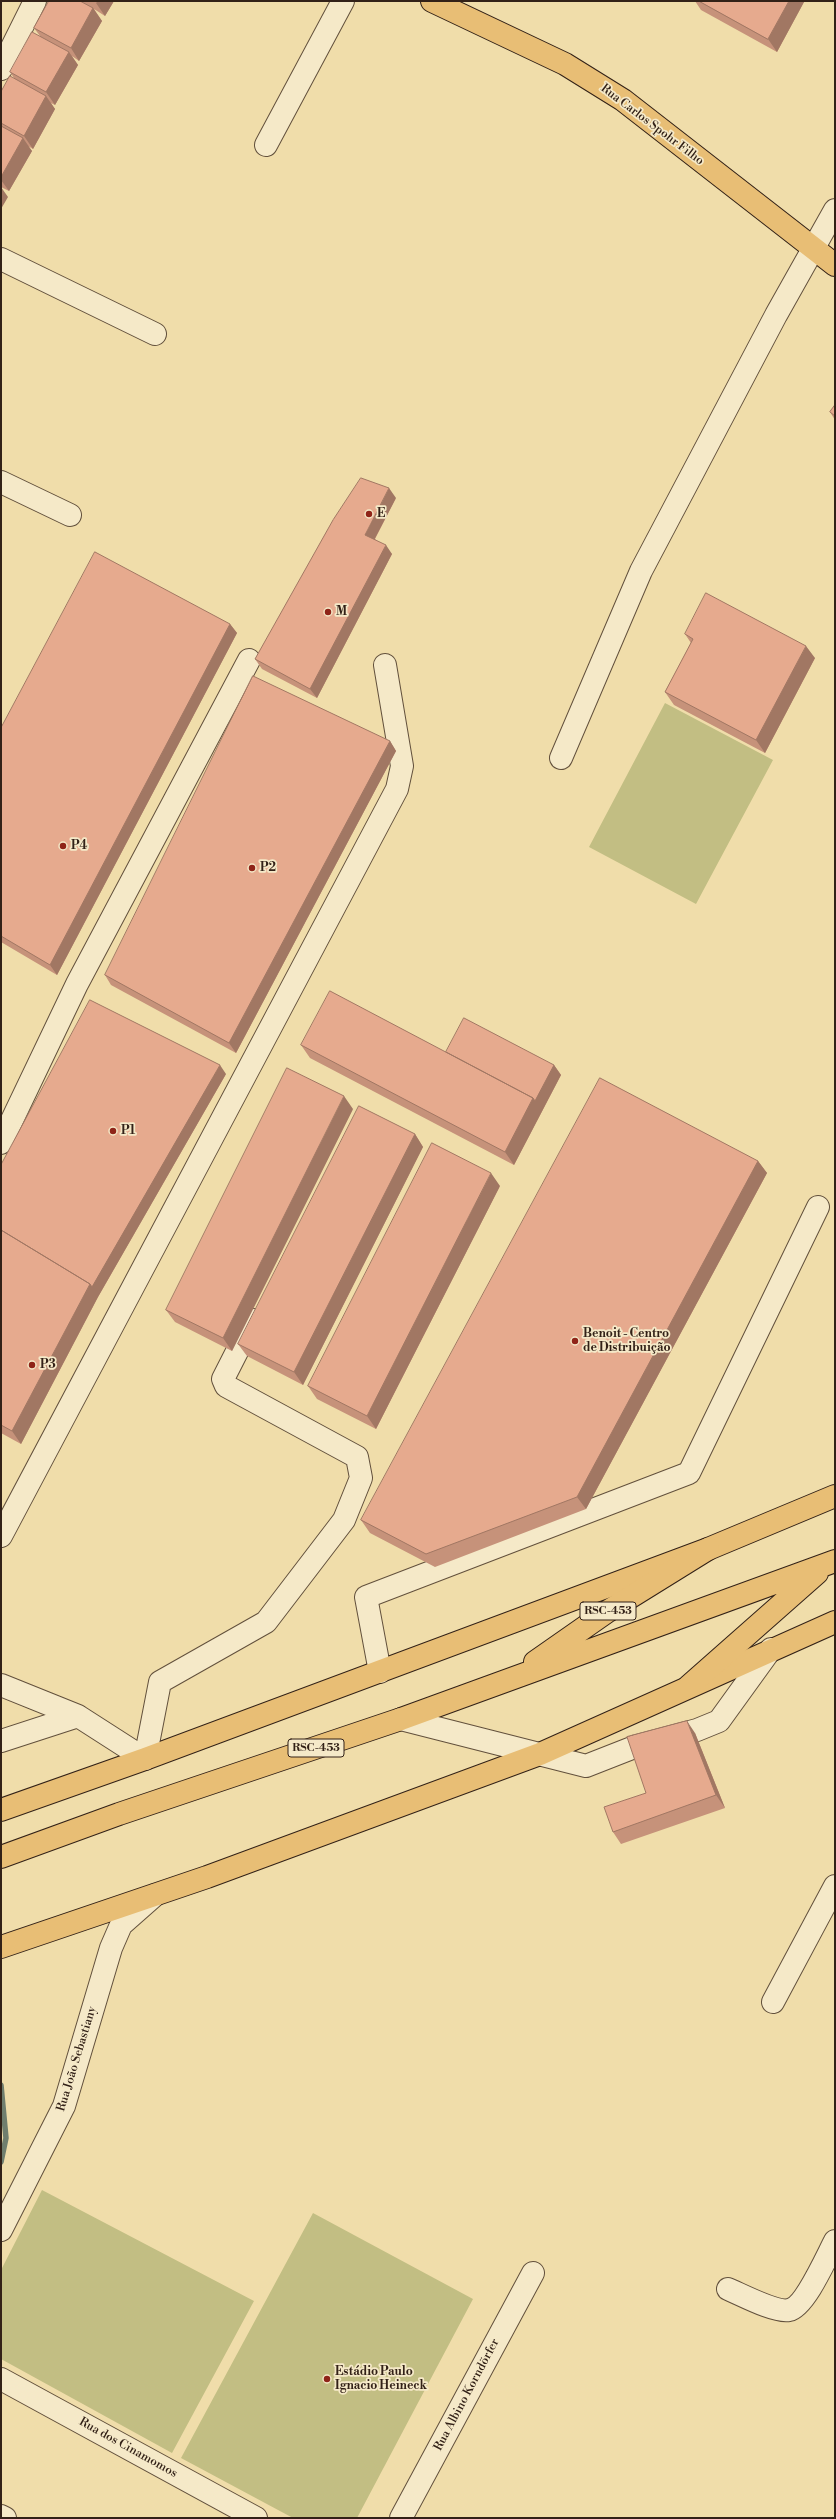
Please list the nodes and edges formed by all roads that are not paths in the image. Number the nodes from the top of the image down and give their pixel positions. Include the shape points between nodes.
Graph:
1 (35, 1) edge
2 (343, 1) edge
3 (432, 1) edge
4 (1, 69) edge
5 (266, 145) dead end
6 (835, 210) edge
7 (814, 247) junction
8 (1, 259) edge
9 (835, 265) edge
10 (155, 334) dead end
11 (1, 482) edge
12 (70, 515) dead end
13 (249, 660) dead end
14 (385, 665) dead end
15 (561, 758) dead end
16 (1, 1143) edge
17 (818, 1207) dead end
18 (262, 1302) edge
19 (835, 1496) edge
20 (1, 1536) edge
21 (708, 1549) junction
22 (830, 1563) edge
23 (835, 1622) edge
24 (771, 1649) junction
25 (380, 1672) junction
26 (511, 1679) junction
27 (1, 1685) edge
28 (689, 1686) junction
29 (78, 1716) junction
30 (401, 1719) junction
31 (1, 1741) edge
32 (540, 1754) junction
33 (145, 1759) junction
34 (1, 1810) edge
35 (1, 1857) edge
36 (835, 1886) edge
37 (155, 1895) junction
38 (1, 1947) edge
39 (773, 2002) dead end
40 (1, 2230) edge
41 (835, 2241) edge
42 (533, 2273) dead end
43 (728, 2289) dead end
44 (1, 2379) edge
45 (1, 2516) edge
46 (5, 2518) edge
47 (256, 2518) edge
48 (401, 2518) edge

1 - 4 street
2 - 5 street
3 - 7 main road, Rua Carlos Spohr Filho via 565,64 623,100
6 - 7 street
7 - 9 main road, Rua Carlos Spohr Filho
7 - 15 street via 779,308 641,571
8 - 10 street
11 - 12 street
13 - 16 street via 77,984
14 - 20 street via 402,766 397,789
17 - 25 street via 689,1473 366,1597
18 - 33 street via 223,1379 226,1386 357,1457 361,1478 344,1520 266,1622 160,1682
19 - 21 main road
21 - 25 main road
21 - 26 main road, RSC-453 via 608,1611
22 - 26 main road, RSC-453
22 - 28 main road
23 - 24 main road
24 - 28 main road
24 - 32 street via 719,1721 637,1746 586,1766
25 - 33 main road
26 - 30 main road, RSC-453
27 - 29 street
28 - 32 main road
29 - 31 street
29 - 33 street
30 - 32 street
30 - 35 main road, RSC-453 via 119,1814
32 - 37 main road
33 - 34 main road
36 - 39 street
37 - 38 main road
37 - 40 street, Rua João Sebastiany via 121,1925 111,1948 64,2106
41 - 43 street via 801,2302 790,2310 776,2309
42 - 48 street, Rua Albino Korndörfer
44 - 47 street, Rua dos Cinamomos
45 - 46 street

